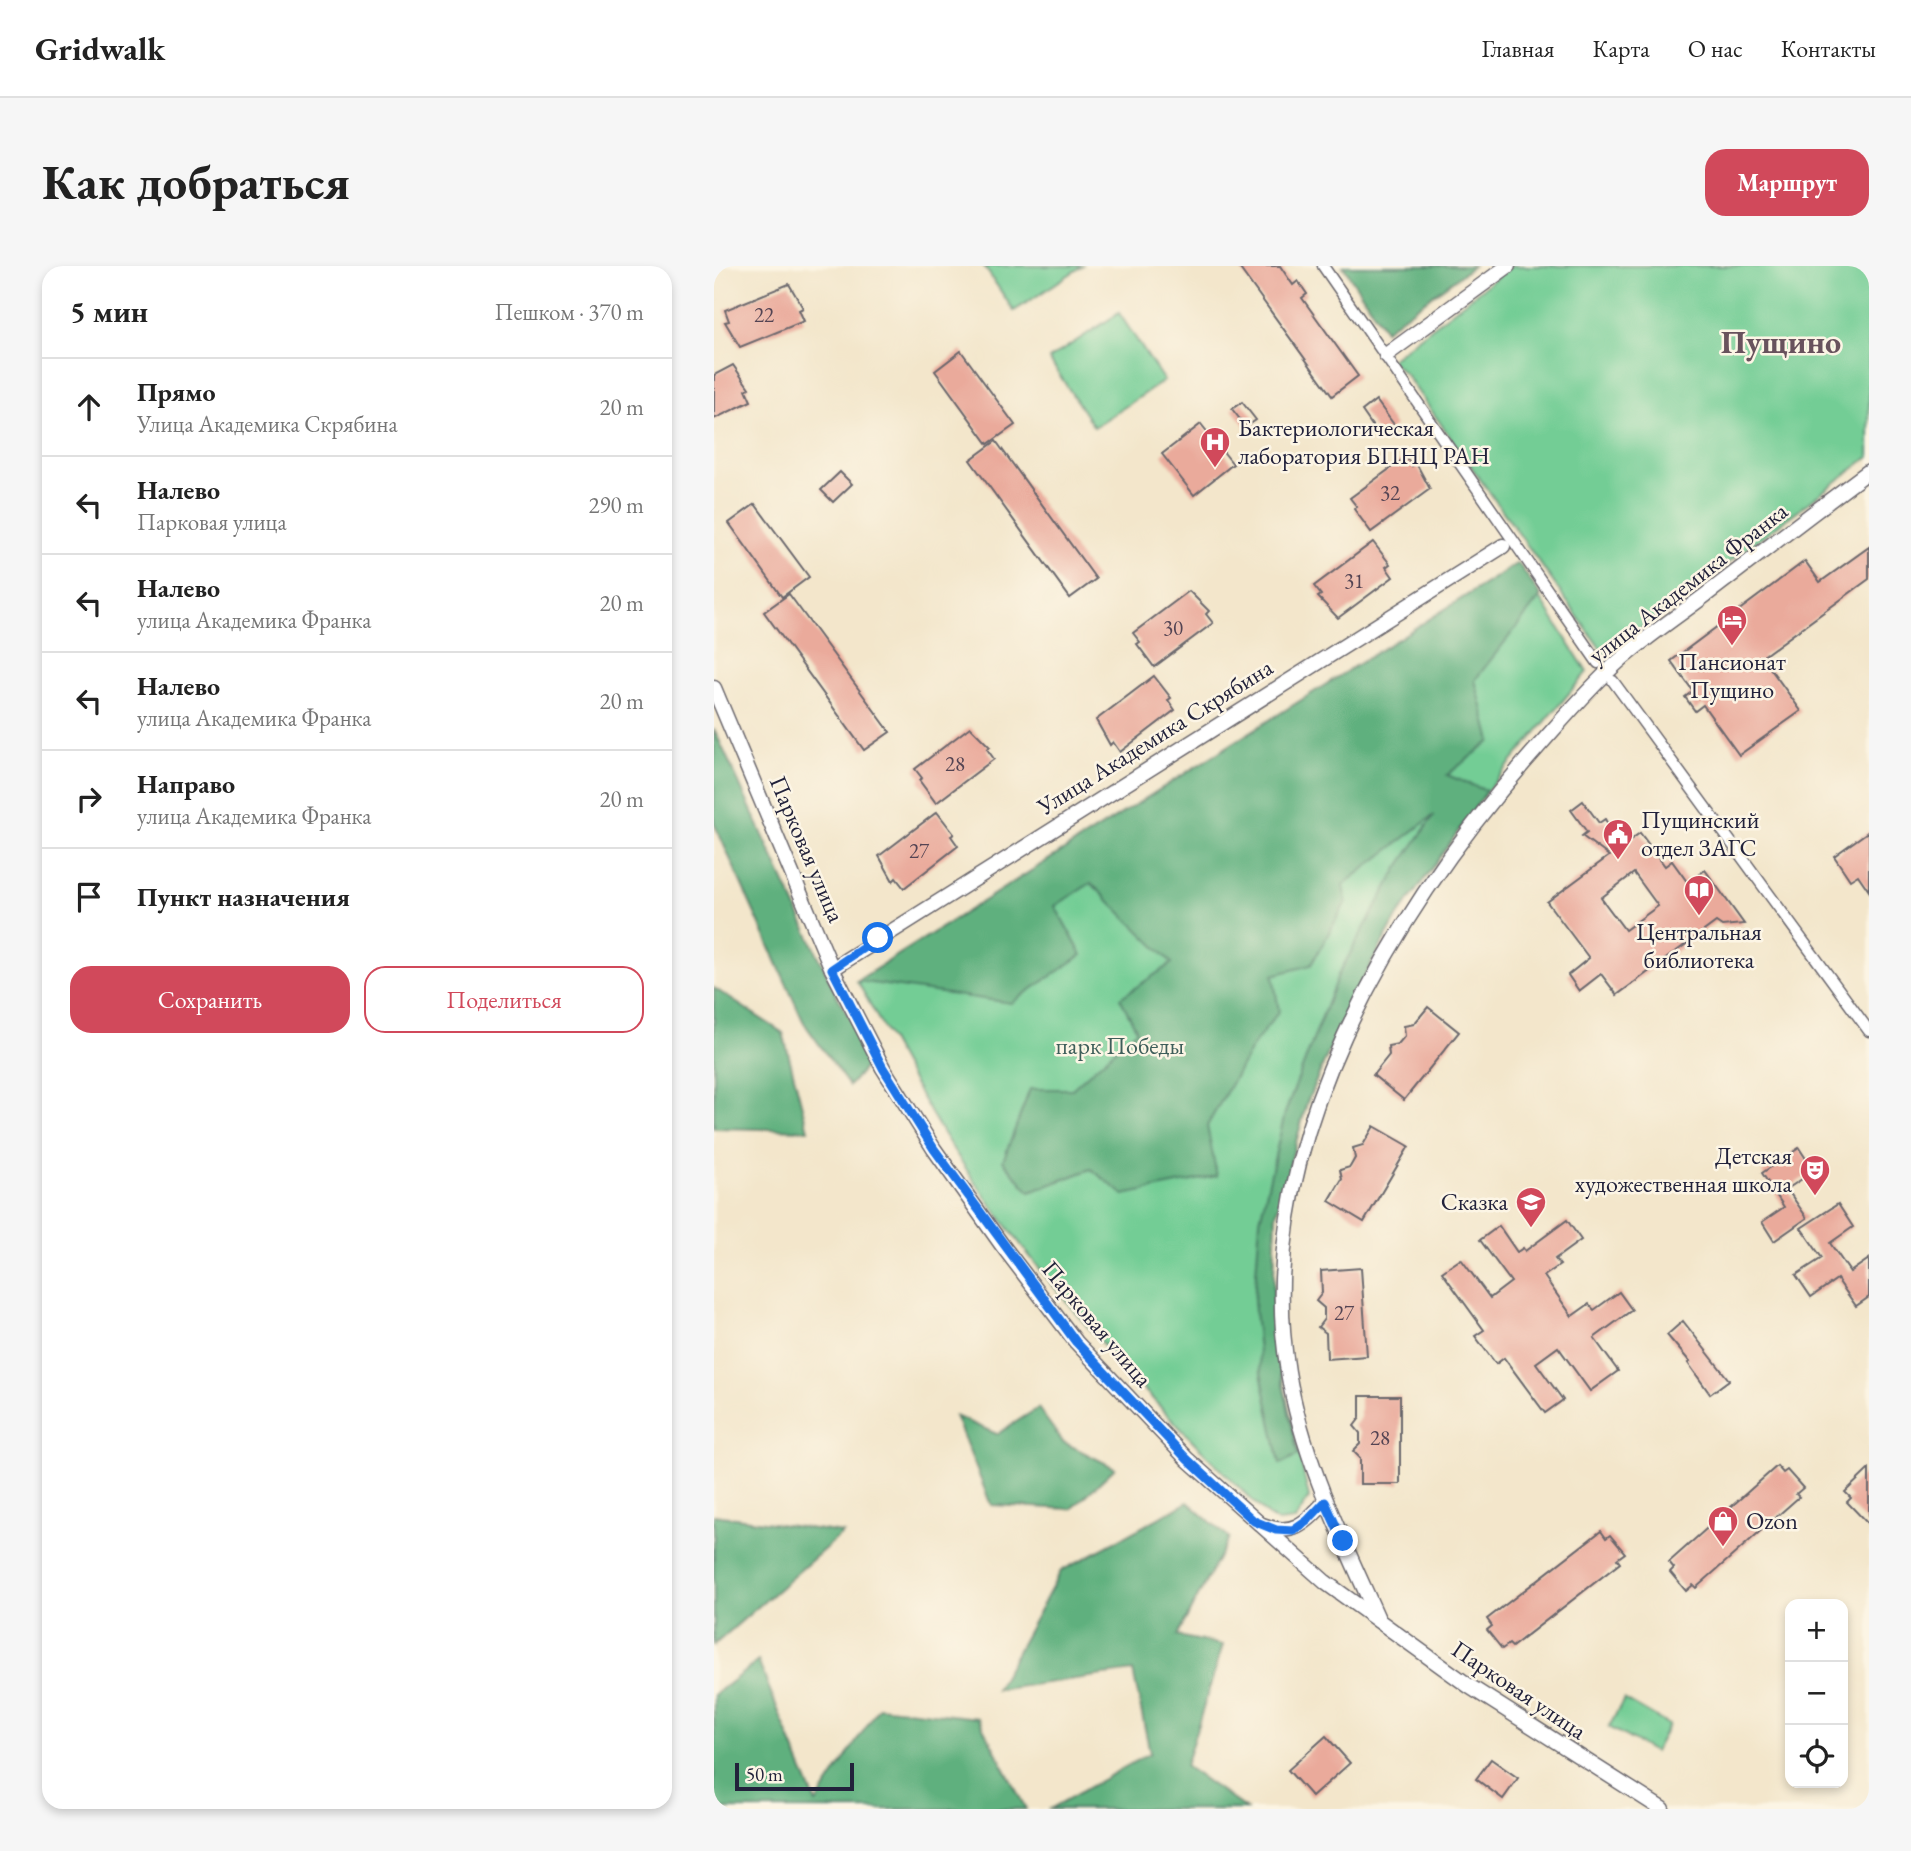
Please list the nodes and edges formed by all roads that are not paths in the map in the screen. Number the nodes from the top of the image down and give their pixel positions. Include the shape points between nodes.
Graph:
1 (1323, 266) edge
2 (1508, 266) edge
3 (1386, 355) junction
4 (1869, 471) edge
5 (1503, 546) dead end
6 (1598, 663) dead end
7 (1613, 681) dead end
8 (714, 688) edge
9 (832, 969) junction
10 (1869, 1031) edge
11 (1325, 1502) junction
12 (1254, 1521) junction
13 (1380, 1622) junction
14 (1662, 1809) edge

1 - 3 street
2 - 3 street
3 - 6 street
4 - 11 street, улица Академика Франка via 1607,673 1466,833 1385,958 1321,1092 1290,1207 1283,1259 1287,1371
5 - 9 street, Улица Академика Скрябина
7 - 10 street
8 - 9 street, Парковая улица
9 - 12 street, Парковая улица via 883,1068 934,1149 1076,1342 1187,1459
11 - 12 street via 1293,1531
11 - 13 street, улица Академика Франка
12 - 13 street, Парковая улица
13 - 14 street, Парковая улица via 1469,1686

